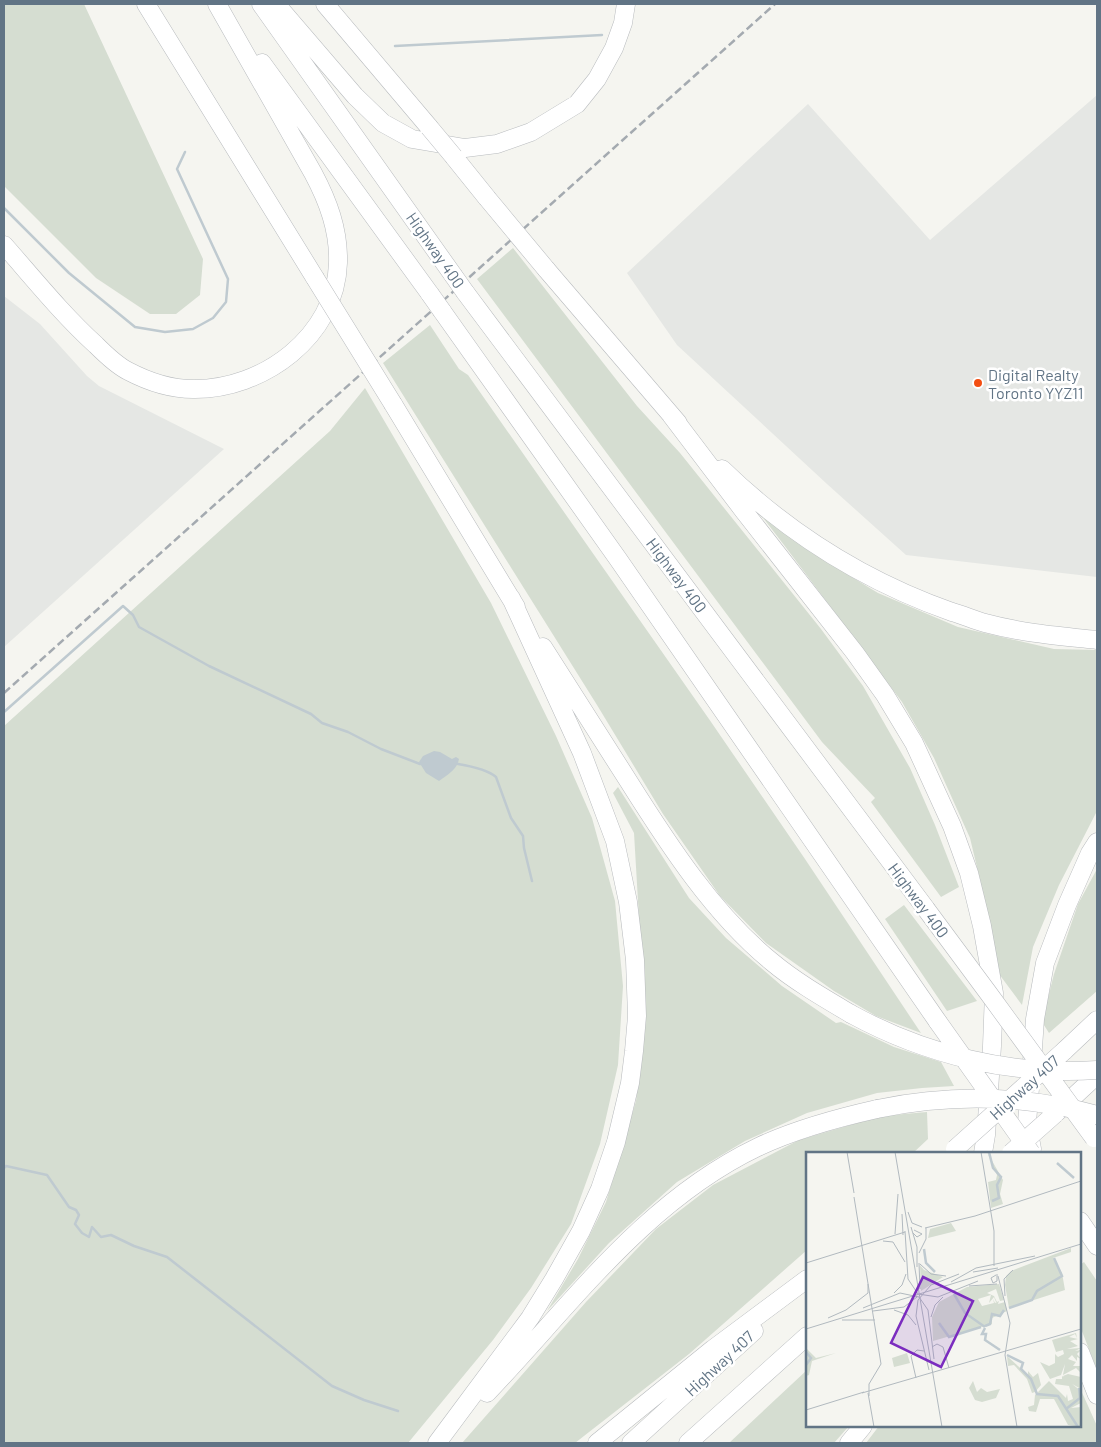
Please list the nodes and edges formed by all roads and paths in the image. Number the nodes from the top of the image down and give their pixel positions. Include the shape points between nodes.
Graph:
1 (146, 4) edge
2 (219, 4) edge
3 (261, 4) edge
4 (276, 4) edge
5 (325, 4) edge
6 (626, 4) edge
7 (4, 245) edge
8 (670, 415) junction
9 (511, 598) junction
10 (1097, 640) edge
11 (1097, 842) edge
12 (1097, 1020) edge
13 (1097, 1070) edge
14 (1097, 1075) edge
15 (1097, 1115) edge
16 (1096, 1141) edge
17 (953, 1151) edge
18 (982, 1152) edge
19 (1011, 1152) edge
20 (1031, 1152) edge
21 (1032, 1152) edge
22 (1081, 1222) edge
23 (1097, 1246) edge
24 (806, 1281) edge
25 (806, 1281) edge
26 (806, 1337) edge
27 (1081, 1355) edge
28 (744, 1392) junction
29 (1097, 1395) edge
30 (862, 1427) edge
31 (438, 1443) edge
32 (597, 1443) edge
33 (631, 1443) edge
34 (688, 1443) edge
35 (698, 1443) edge
36 (849, 1443) edge

1 - 9 highway, bridge
2 - 7 highway via 313,173 333,220 338,250 336,280 326,311 310,336 290,356 265,372 238,383 192,389 160,384 127,371 102,351 70,321
2 - 20 highway, Highway 400, bridge via 618,559
3 - 16 highway, Highway 400, bridge via 466,292
4 - 6 highway via 355,96 384,123 412,138 465,148 497,144 531,132 577,104 597,79 614,48
5 - 8 highway, bridge
8 - 10 highway via 747,493 784,523 825,552 874,579 984,623 1040,634
8 - 18 highway via 885,694 914,743 952,826 978,908 994,993 986,1135
9 - 13 highway, bridge via 683,864 742,934 772,962 851,1014 933,1049 1011,1067
9 - 31 highway via 582,753 614,841 628,902 635,960 637,1016 634,1051 616,1142 600,1189 580,1231 530,1318
11 - 21 highway via 1067,905 1045,963 1034,1020 1027,1122
12 - 17 highway, Highway 407, bridge
14 - 19 highway, bridge
15 - 31 highway, bridge via 1053,1105 998,1099 937,1100 899,1104 824,1122 758,1147 684,1193 620,1247
22 - 23 highway
24 - 32 highway
25 - 33 highway, Highway 407
26 - 28 highway
27 - 29 highway
28 - 34 highway
28 - 35 highway
30 - 36 highway

